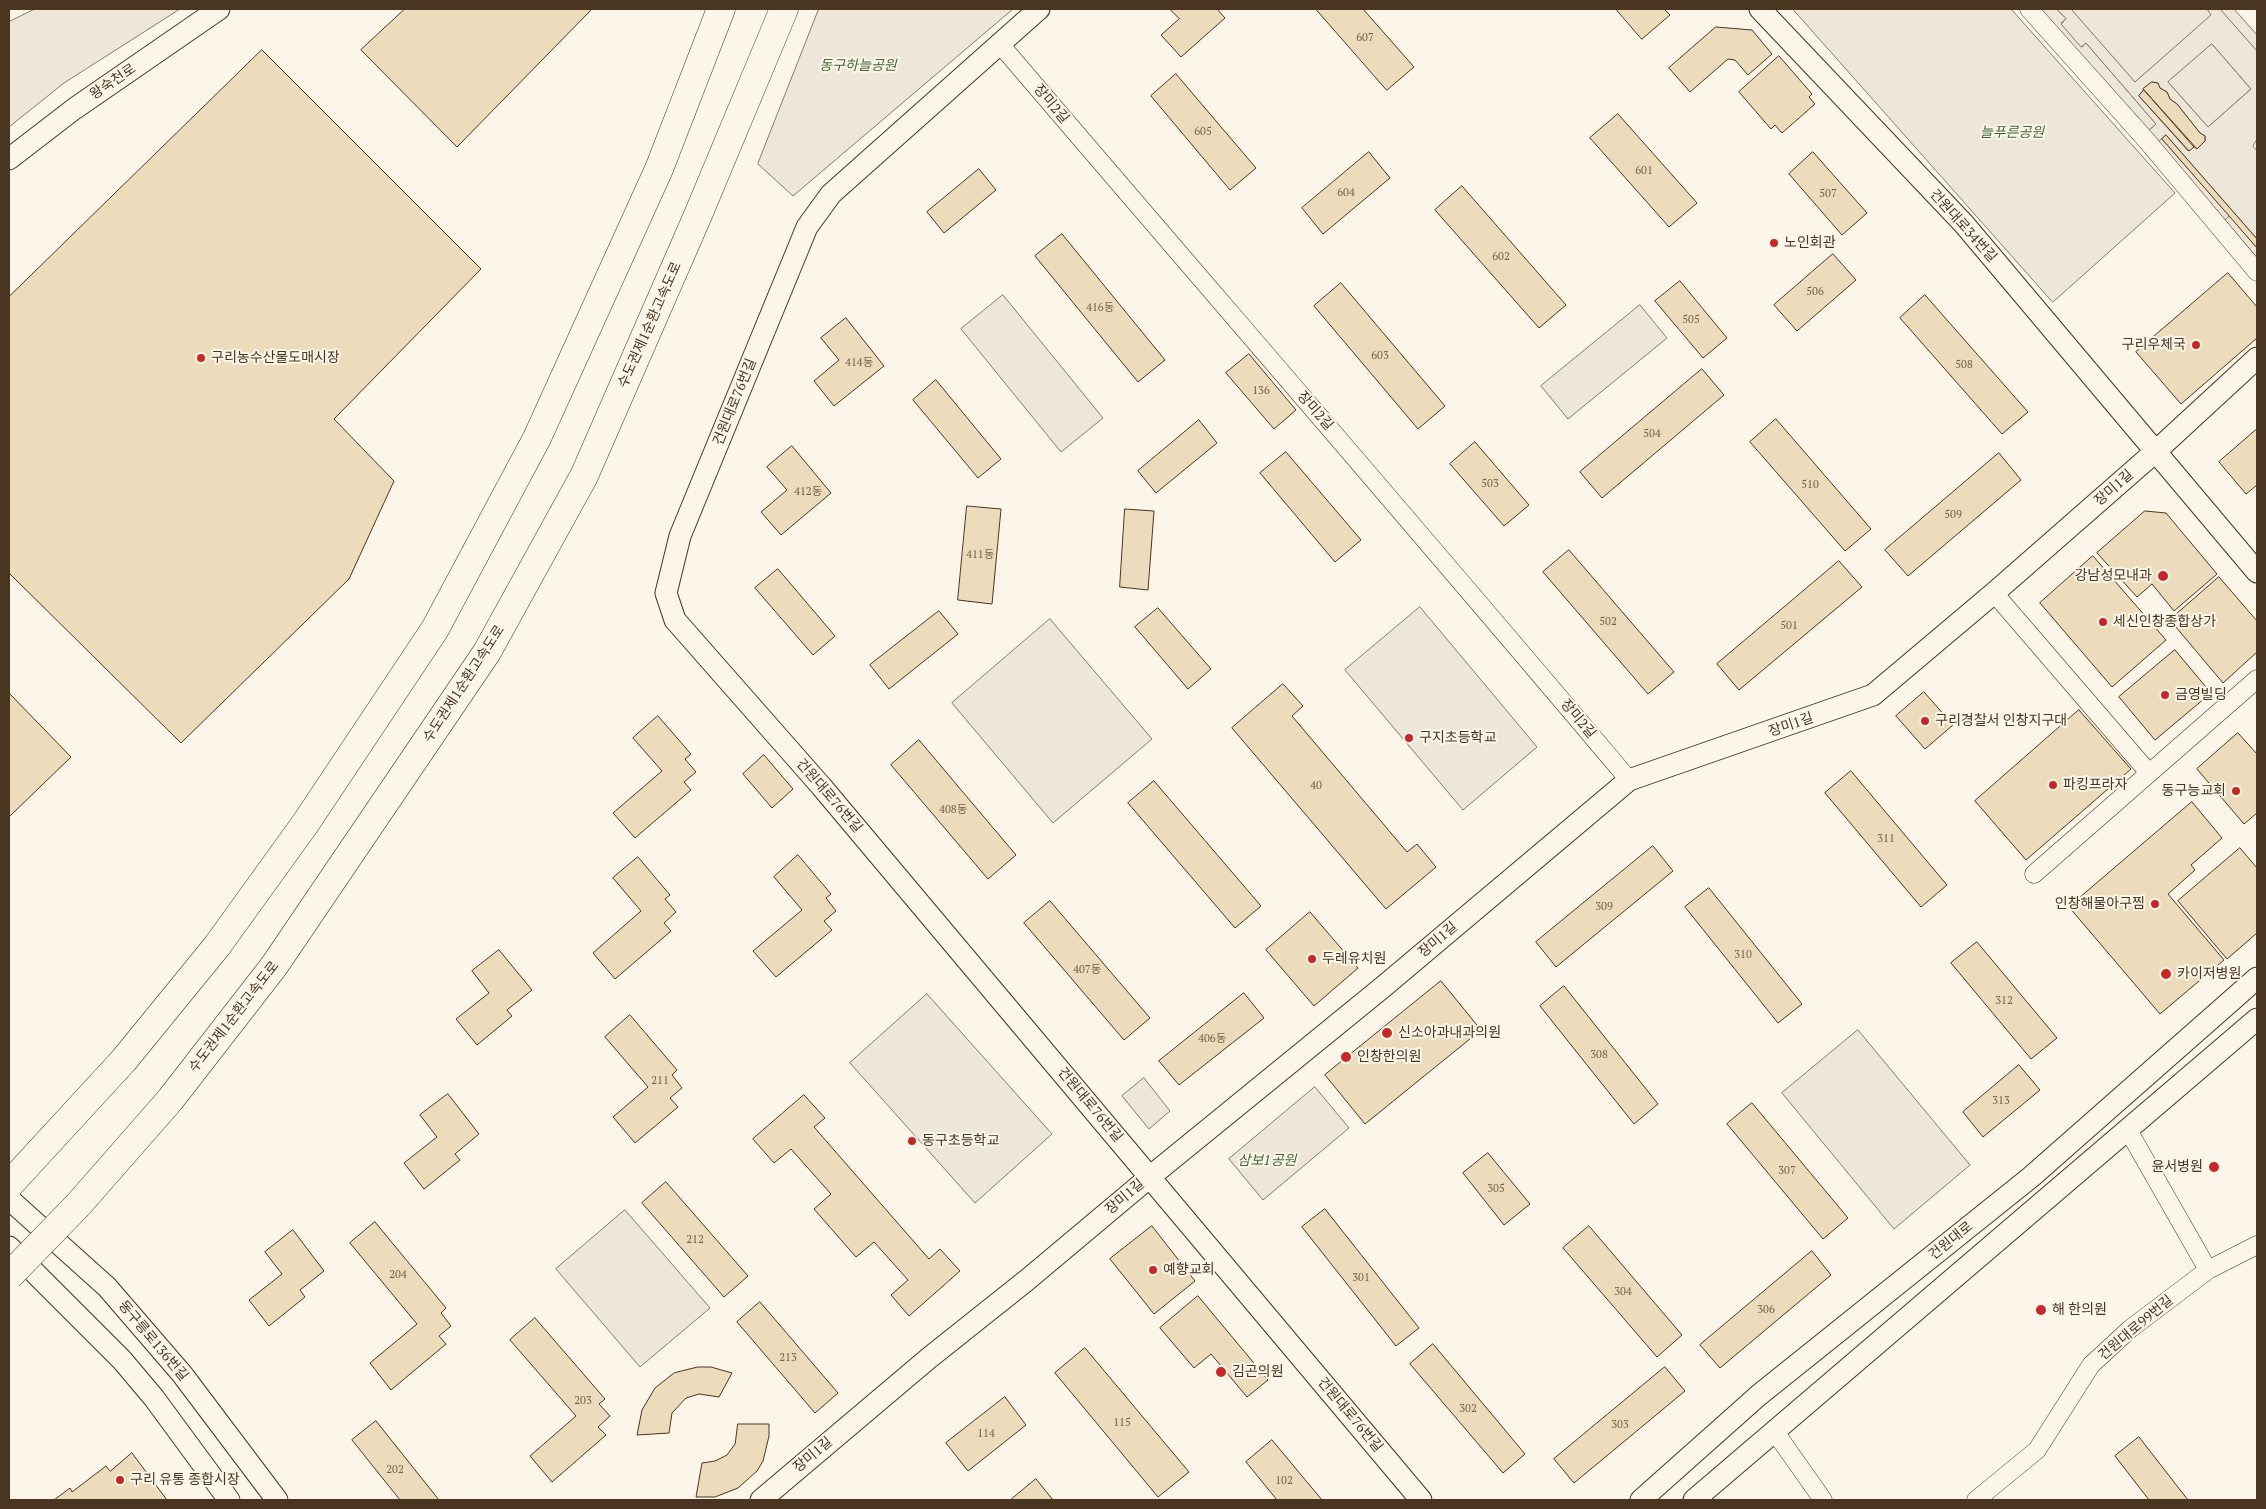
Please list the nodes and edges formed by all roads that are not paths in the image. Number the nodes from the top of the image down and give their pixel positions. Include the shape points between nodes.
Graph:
1 (219, 9) edge
2 (721, 9) edge
3 (784, 9) edge
4 (1040, 9) edge
5 (1760, 9) edge
6 (2029, 9) edge
7 (999, 44) junction
8 (9, 159) edge
9 (2257, 272) edge
10 (2257, 358) edge
11 (2155, 452) junction
12 (2257, 572) edge
13 (1994, 594) junction
14 (2257, 679) edge
15 (2149, 773) junction
16 (1629, 780) junction
17 (2034, 874) dead end
18 (2257, 978) edge
19 (2257, 1019) edge
20 (2128, 1130) junction
21 (1150, 1176) junction
22 (9, 1185) edge
23 (9, 1199) edge
24 (2257, 1245) edge
25 (9, 1247) edge
26 (2208, 1270) junction
27 (9, 1276) edge
28 (1775, 1432) junction
29 (229, 1500) edge
30 (277, 1500) edge
31 (761, 1500) edge
32 (1421, 1500) edge
33 (1641, 1500) edge
34 (1694, 1500) edge
35 (1824, 1500) edge
36 (1976, 1500) edge

1 - 8 street, 왕숙천로 via 74,109
2 - 22 highway via 660,169 537,438 435,629 305,824 217,946 124,1060
3 - 27 highway, 수도권제1순환고속도로, bridge via 584,476 487,652 274,966 170,1100 78,1205
4 - 7 street
5 - 11 street, 건원대로34번길 via 1964,224
6 - 9 street via 2147,141
7 - 16 street, 장미2길 via 1417,528
7 - 21 street, 건원대로76번길 via 831,194 807,227 680,536 666,593 675,620 821,786
10 - 11 street
11 - 12 street, 건원대로34번길
11 - 13 street, 장미1길
13 - 15 street
13 - 16 street, 장미1길 via 1873,695
14 - 15 street
15 - 17 street
16 - 21 street, 장미1길 via 1383,987
18 - 33 street, 건원대로 via 2038,1171 1759,1395
19 - 20 street
20 - 26 street
20 - 28 street
21 - 31 street, 장미1길
21 - 32 street, 건원대로76번길
23 - 30 street, 동구릉로136번길 via 107,1287 182,1374
24 - 26 street, 건원대로99번길
25 - 29 street via 122,1360
26 - 36 street, 건원대로99번길 via 2130,1329 2091,1365 2037,1450
28 - 34 street
28 - 35 street

